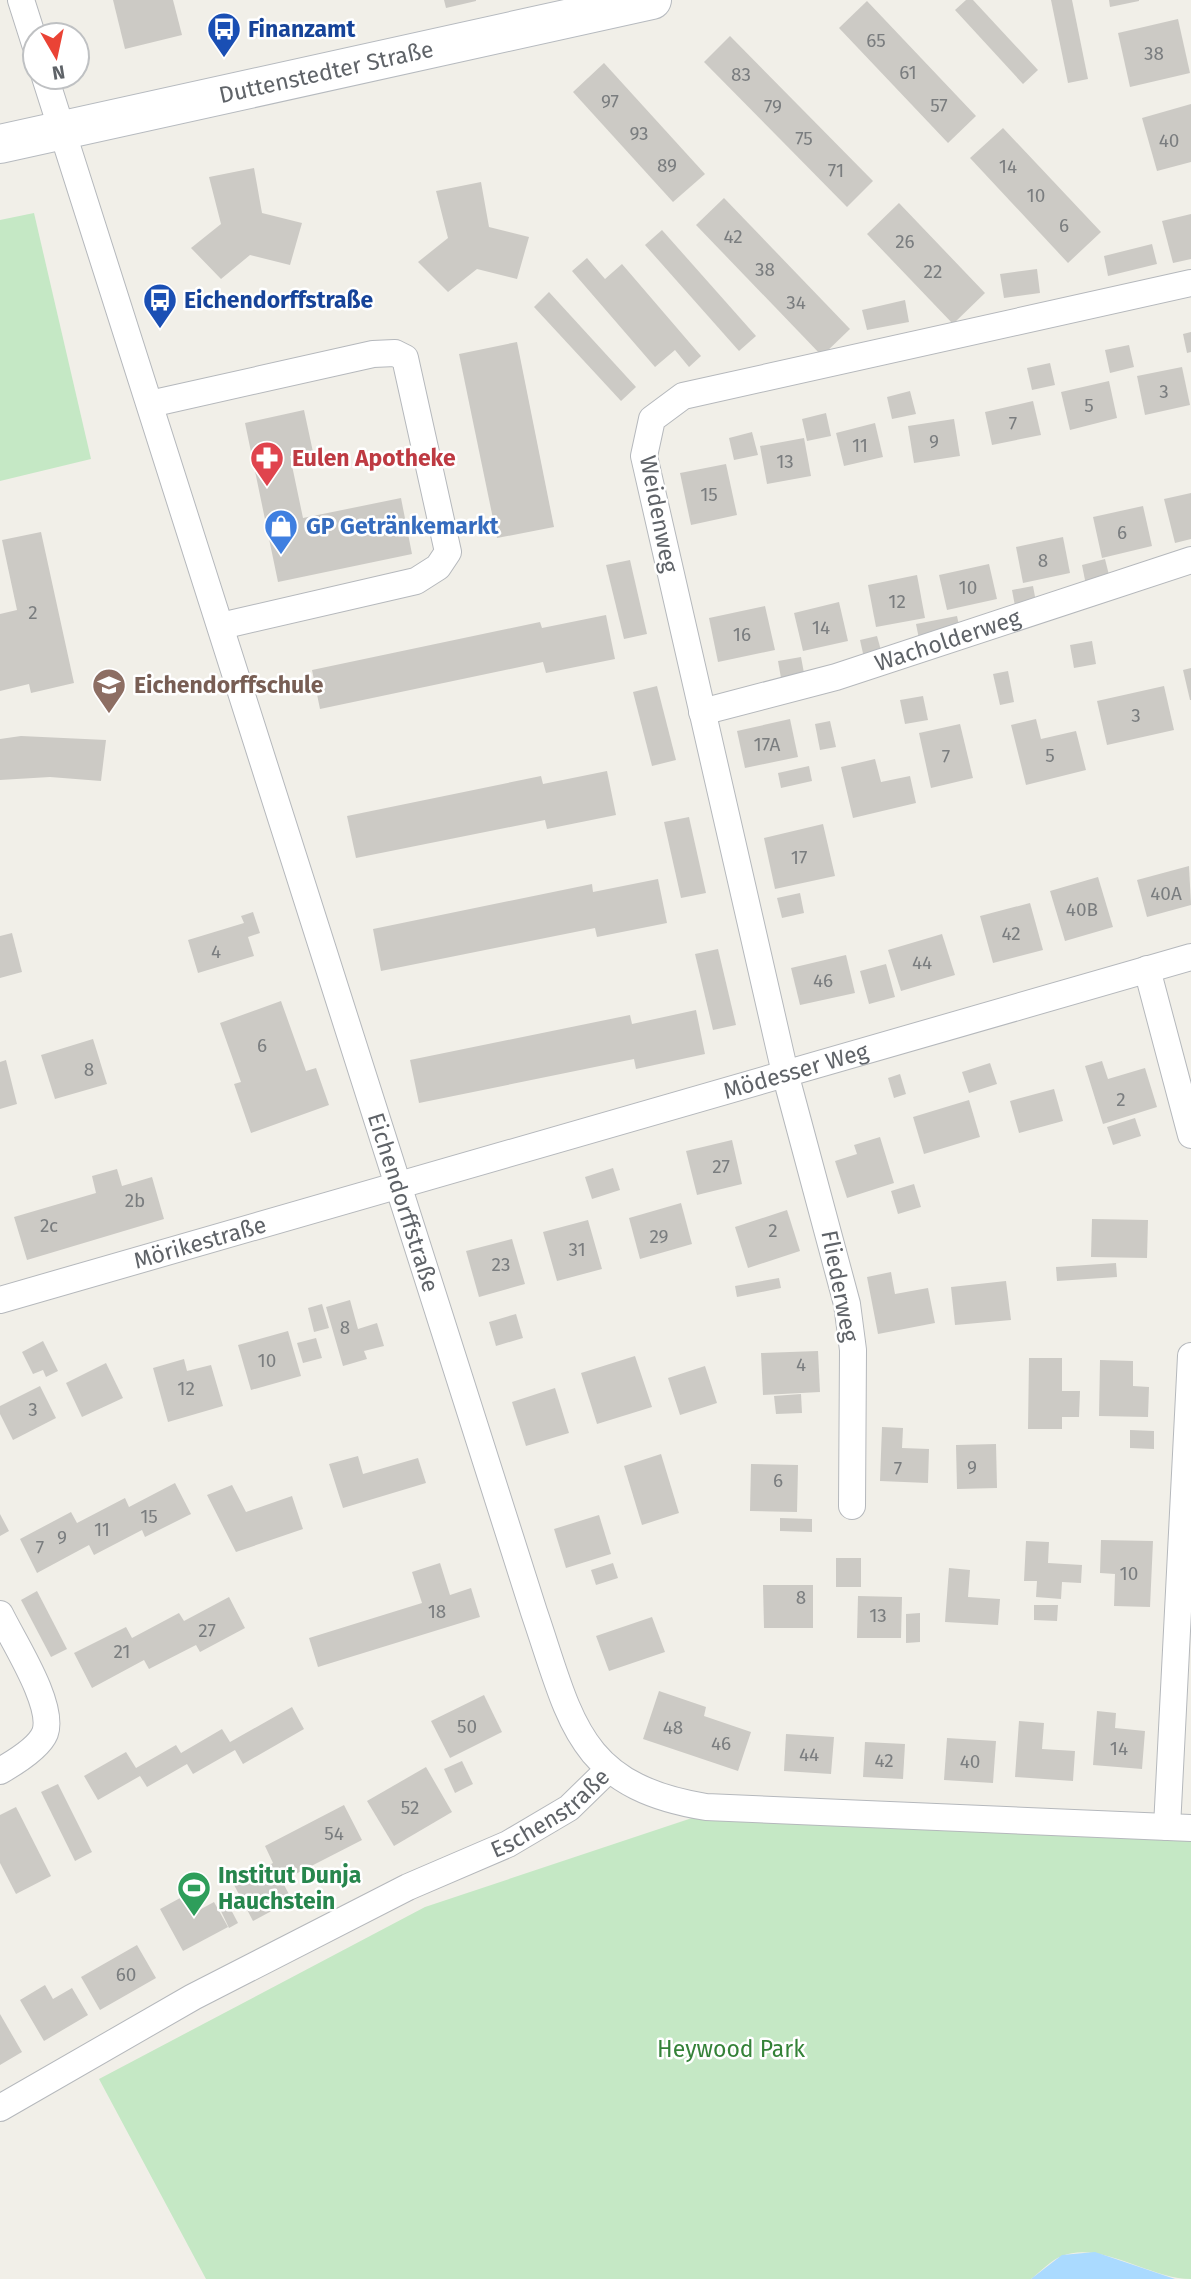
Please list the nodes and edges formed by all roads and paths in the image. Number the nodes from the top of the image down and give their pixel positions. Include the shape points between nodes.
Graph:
1 (21, 0) edge
2 (652, 0) edge
3 (28, 21) edge
4 (49, 91) edge
5 (62, 130) junction
6 (0, 144) edge
7 (1191, 283) edge
8 (150, 404) junction
9 (1191, 560) edge
10 (220, 626) junction
11 (702, 712) junction
12 (1191, 957) edge
13 (1147, 970) junction
14 (785, 1073) junction
15 (1191, 1135) edge
16 (400, 1187) junction
17 (0, 1300) edge
18 (1191, 1356) edge
19 (852, 1506) dead end
20 (0, 1614) edge
21 (609, 1769) junction
22 (0, 1771) edge
23 (1179, 1828) edge
24 (0, 2108) edge

1 - 3 street
2 - 5 street, Duttenstedter Straße
4 - 5 street, Eichendorffstraße
5 - 6 street, Duttenstedter Straße
5 - 8 street, Eichendorffstraße
7 - 11 street, Weidenweg via 683,396 652,419 644,456
8 - 10 street, Eichendorffstraße
8 - 10 street via 373,354 394,353 405,358 448,552 438,567 416,581
9 - 11 street, Wacholderweg via 836,677
10 - 16 street, Eichendorffstraße
11 - 14 street, Weidenweg
12 - 13 street, Mödesser Weg
13 - 14 street, Mödesser Weg
13 - 15 street
14 - 16 street, Mödesser Weg
14 - 19 street, Fliederweg via 847,1304 853,1350
16 - 17 street, Mörikestraße
16 - 21 street, Eichendorffstraße via 571,1720
18 - 23 street
20 - 22 street via 47,1709 45,1734 18,1761
21 - 23 street, Eschenstraße via 639,1790 706,1807
21 - 24 street, Eschenstraße via 569,1808 508,1844 408,1887 193,1997

